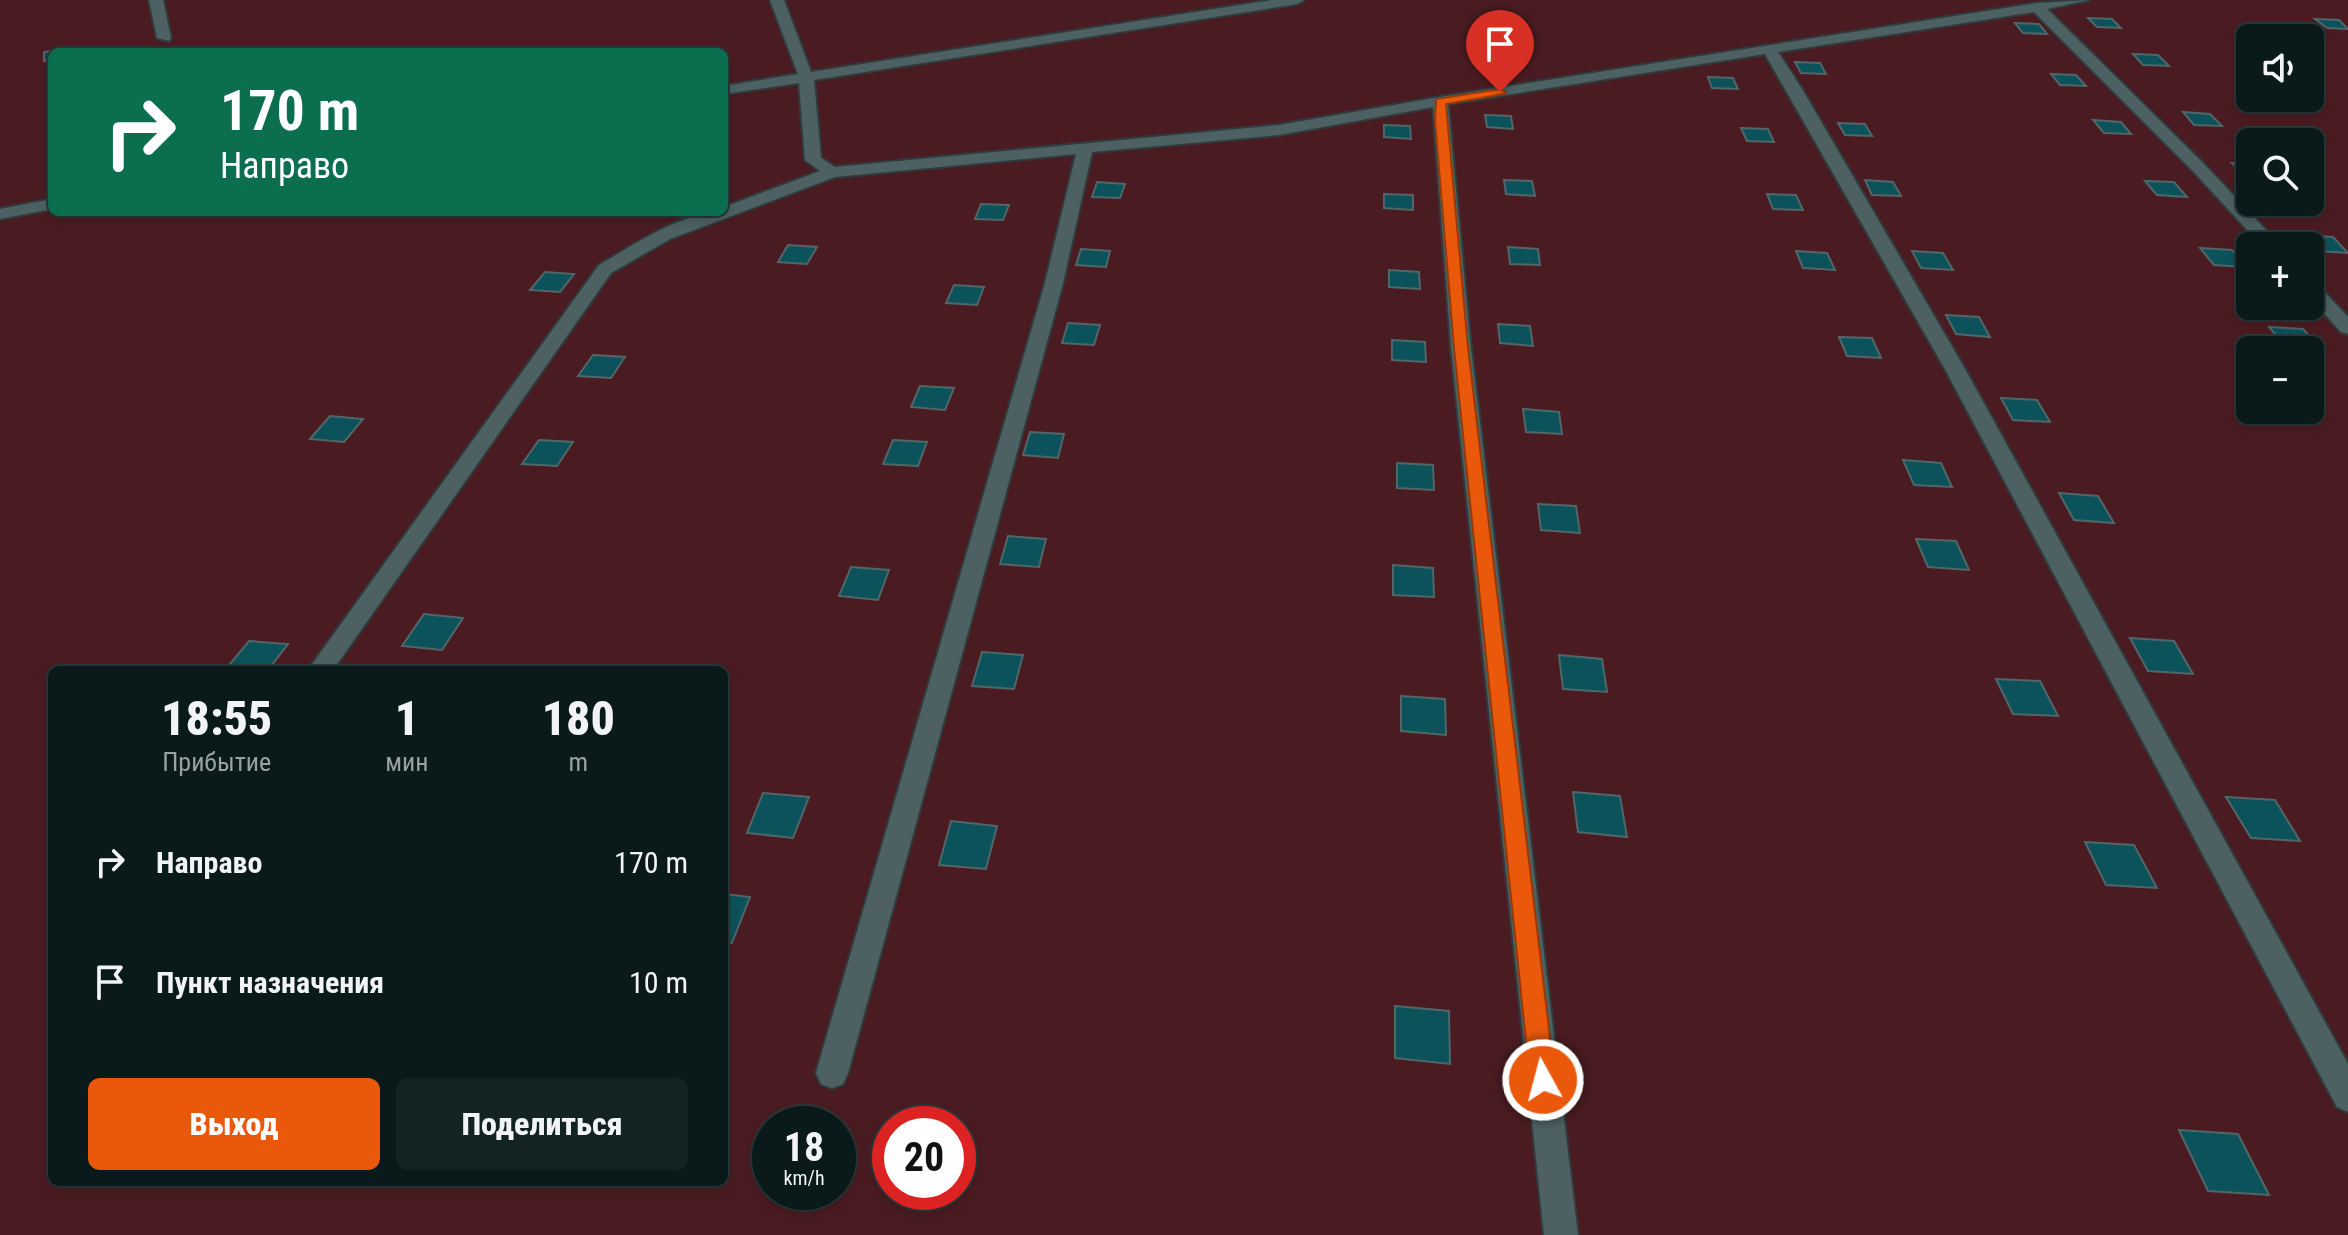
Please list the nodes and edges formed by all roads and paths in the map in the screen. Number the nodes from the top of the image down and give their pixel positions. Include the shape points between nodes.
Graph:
1 (156, 0) edge
2 (777, 0) edge
3 (1297, 0) edge
4 (2082, 0) edge
5 (2037, 7) junction
6 (164, 38) dead end
7 (1770, 51) junction
8 (806, 77) junction
9 (728, 89) edge
10 (1440, 101) junction
11 (1085, 150) junction
12 (832, 172) junction
13 (48, 205) edge
14 (728, 211) edge
15 (0, 214) edge
16 (715, 216) edge
17 (2259, 232) edge
18 (2324, 302) edge
19 (2348, 328) edge
20 (323, 666) edge
21 (832, 1073) dead end
22 (2348, 1096) edge
23 (1561, 1235) edge

1 - 6 lane
2 - 8 lane
3 - 8 lane
4 - 5 lane
5 - 7 lane
5 - 17 lane
7 - 10 lane
7 - 22 lane via 1955,369
8 - 9 lane
8 - 12 lane via 813,160
10 - 11 lane via 1279,130
10 - 23 lane via 1461,348
11 - 12 lane
11 - 21 lane via 1054,283
12 - 14 lane
13 - 15 lane
16 - 20 lane via 664,235 605,269
18 - 19 lane

